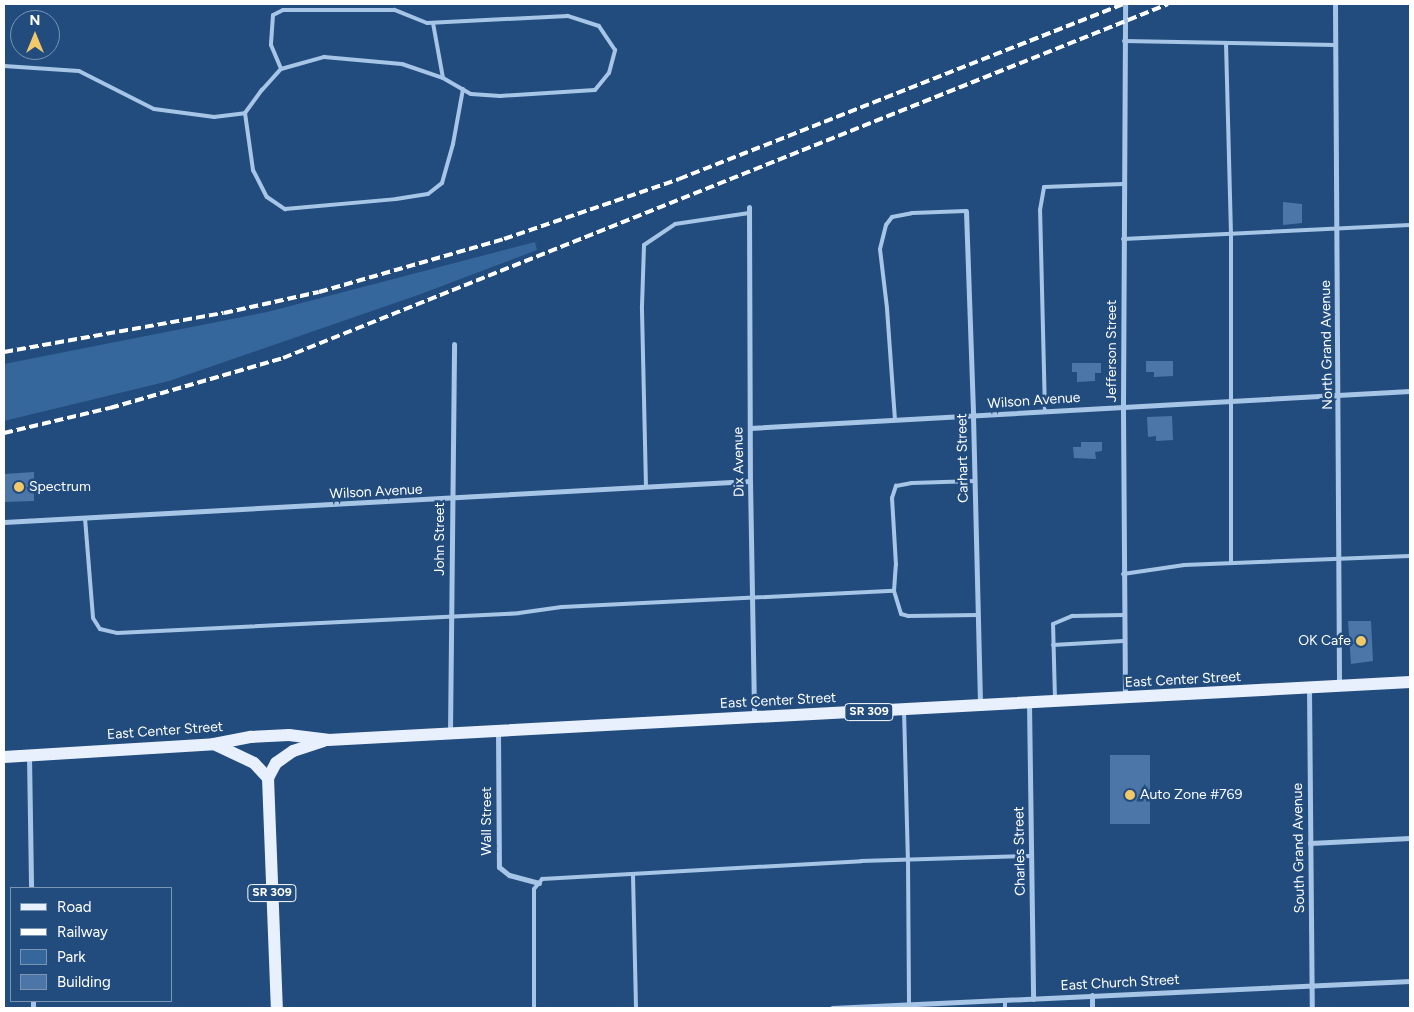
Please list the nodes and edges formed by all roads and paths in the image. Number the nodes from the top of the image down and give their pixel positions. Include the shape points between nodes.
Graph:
1 (1125, 4) edge
2 (1335, 4) edge
3 (433, 23) junction
4 (1124, 42) junction
5 (1226, 43) junction
6 (1335, 45) junction
7 (4, 66) edge
8 (281, 68) junction
9 (443, 78) junction
10 (463, 89) junction
11 (246, 113) junction
12 (1123, 184) junction
13 (748, 207) dead end
14 (966, 211) joint
15 (749, 213) junction
16 (1410, 225) edge
17 (1337, 228) junction
18 (1231, 235) junction
19 (1123, 239) junction
20 (454, 344) dead end
21 (1410, 391) edge
22 (1339, 396) junction
23 (1231, 401) junction
24 (1123, 407) junction
25 (1045, 412) junction
26 (974, 416) junction
27 (895, 420) junction
28 (750, 428) junction
29 (750, 481) junction
30 (975, 482) junction
31 (646, 487) junction
32 (451, 499) junction
33 (85, 518) junction
34 (4, 522) edge
35 (1410, 556) edge
36 (1339, 559) junction
37 (1230, 563) junction
38 (1123, 574) junction
39 (894, 591) junction
40 (752, 599) junction
41 (450, 615) junction
42 (978, 615) junction
43 (1123, 615) junction
44 (1123, 641) junction
45 (1053, 644) junction
46 (1410, 682) edge
47 (1339, 686) junction
48 (1309, 687) junction
49 (1125, 698) junction
50 (1055, 702) junction
51 (1029, 703) junction
52 (980, 705) junction
53 (904, 710) junction
54 (754, 717) junction
55 (498, 731) junction
56 (450, 733) junction
57 (328, 740) junction
58 (214, 744) junction
59 (29, 755) junction
60 (4, 757) edge
61 (268, 778) junction
62 (1410, 838) edge
63 (1310, 843) junction
64 (1031, 856) junction
65 (908, 859) junction
66 (633, 875) junction
67 (538, 883) junction
68 (31, 887) edge
69 (1410, 981) edge
70 (1313, 984) junction
71 (1092, 995) junction
72 (1033, 999) junction
73 (1005, 1000) junction
74 (961, 1002) junction
75 (909, 1005) junction
76 (277, 1008) edge
77 (534, 1008) edge
78 (636, 1008) edge
79 (832, 1008) edge
80 (857, 1008) edge
81 (961, 1008) edge
82 (1006, 1008) edge
83 (1092, 1008) edge
84 (1312, 1008) edge

1 - 4 street, Jefferson Street
2 - 6 street, North Grand Avenue
3 - 8 lane via 394,10 283,10 273,15 271,45
3 - 9 lane
3 - 10 lane via 568,16 599,26 614,50 609,73 595,90 500,96 471,94
4 - 5 lane
4 - 12 street, Jefferson Street
5 - 6 lane
5 - 18 lane
6 - 17 street, North Grand Avenue
7 - 11 lane via 79,71 154,110 214,117
8 - 9 lane via 324,57 402,64
8 - 11 lane
9 - 10 lane
10 - 11 lane via 442,183 428,194 396,199 285,209 267,197 253,170
12 - 19 street, Jefferson Street
12 - 25 lane via 1044,187 1040,210
13 - 15 street, Dix Avenue
14 - 26 street, Carhart Street
14 - 27 lane via 912,213 892,218 886,225 880,249
15 - 28 street, Dix Avenue
15 - 31 lane via 675,224 644,245 642,306
16 - 17 lane
17 - 18 lane
17 - 22 street, North Grand Avenue
18 - 19 lane
18 - 23 lane
19 - 24 street, Jefferson Street
20 - 32 street, John Street
21 - 22 street, Wilson Avenue
22 - 23 street, Wilson Avenue
22 - 36 street, North Grand Avenue
23 - 24 street, Wilson Avenue
23 - 37 lane
24 - 25 street, Wilson Avenue
24 - 38 street, Jefferson Street
25 - 26 street, Wilson Avenue
26 - 27 street, Wilson Avenue
26 - 30 street, Carhart Street
27 - 28 street, Wilson Avenue
28 - 29 street, Dix Avenue
29 - 31 street, Wilson Avenue
29 - 40 street, Dix Avenue
30 - 39 lane via 912,482 896,486 892,498 896,565
30 - 42 street, Carhart Street
31 - 32 street, Wilson Avenue
32 - 33 street, Wilson Avenue
32 - 41 street, John Street
33 - 34 street, Wilson Avenue
33 - 41 lane via 93,618 100,629 117,633
35 - 36 lane
36 - 37 lane
36 - 47 street, North Grand Avenue
37 - 38 lane via 1184,565
38 - 43 street, Jefferson Street
39 - 40 lane
39 - 42 lane via 900,614
40 - 41 lane
40 - 54 street, Dix Avenue
41 - 56 street, John Street
42 - 52 street, Carhart Street
43 - 44 street, Jefferson Street
43 - 45 lane via 1061,619 1053,624
44 - 45 lane
44 - 49 street, Jefferson Street
45 - 50 lane
46 - 47 main road, East Center Street / SR 309
47 - 48 main road, East Center Street / SR 309
48 - 49 main road, East Center Street / SR 309
48 - 63 street, South Grand Avenue
49 - 50 main road, East Center Street / SR 309
50 - 51 main road, East Center Street / SR 309
51 - 52 main road, East Center Street / SR 309
51 - 64 street, Charles Street
52 - 53 main road, East Center Street / SR 309
53 - 54 main road, East Center Street / SR 309
53 - 65 lane
54 - 55 main road, East Center Street / SR 309
55 - 56 main road, East Center Street / SR 309
55 - 67 street, Wall Street via 499,867 509,875
56 - 57 main road, East Center Street / SR 309
57 - 58 main road, East Center Street / SR 309 via 289,734
57 - 61 main road, East Center Street / SR 309 via 294,751 276,763
58 - 59 main road, East Center Street / SR 309
58 - 61 main road, SR 309 via 254,763
59 - 60 main road, East Center Street / SR 309
59 - 68 street
61 - 76 main road, SR 309
62 - 63 street
63 - 70 street, South Grand Avenue
64 - 65 lane
64 - 72 street, Charles Street
65 - 66 lane
65 - 75 lane
66 - 67 lane via 542,879
66 - 78 lane
67 - 77 lane via 534,889
69 - 70 street, East Church Street
70 - 71 street, East Church Street
70 - 84 street, South Grand Avenue
71 - 72 street, East Church Street
71 - 83 street
72 - 73 street, East Church Street
73 - 74 street, East Church Street
73 - 82 lane
74 - 75 street, East Church Street
74 - 81 lane
75 - 80 street, East Church Street
79 - 80 street, East Church Street

